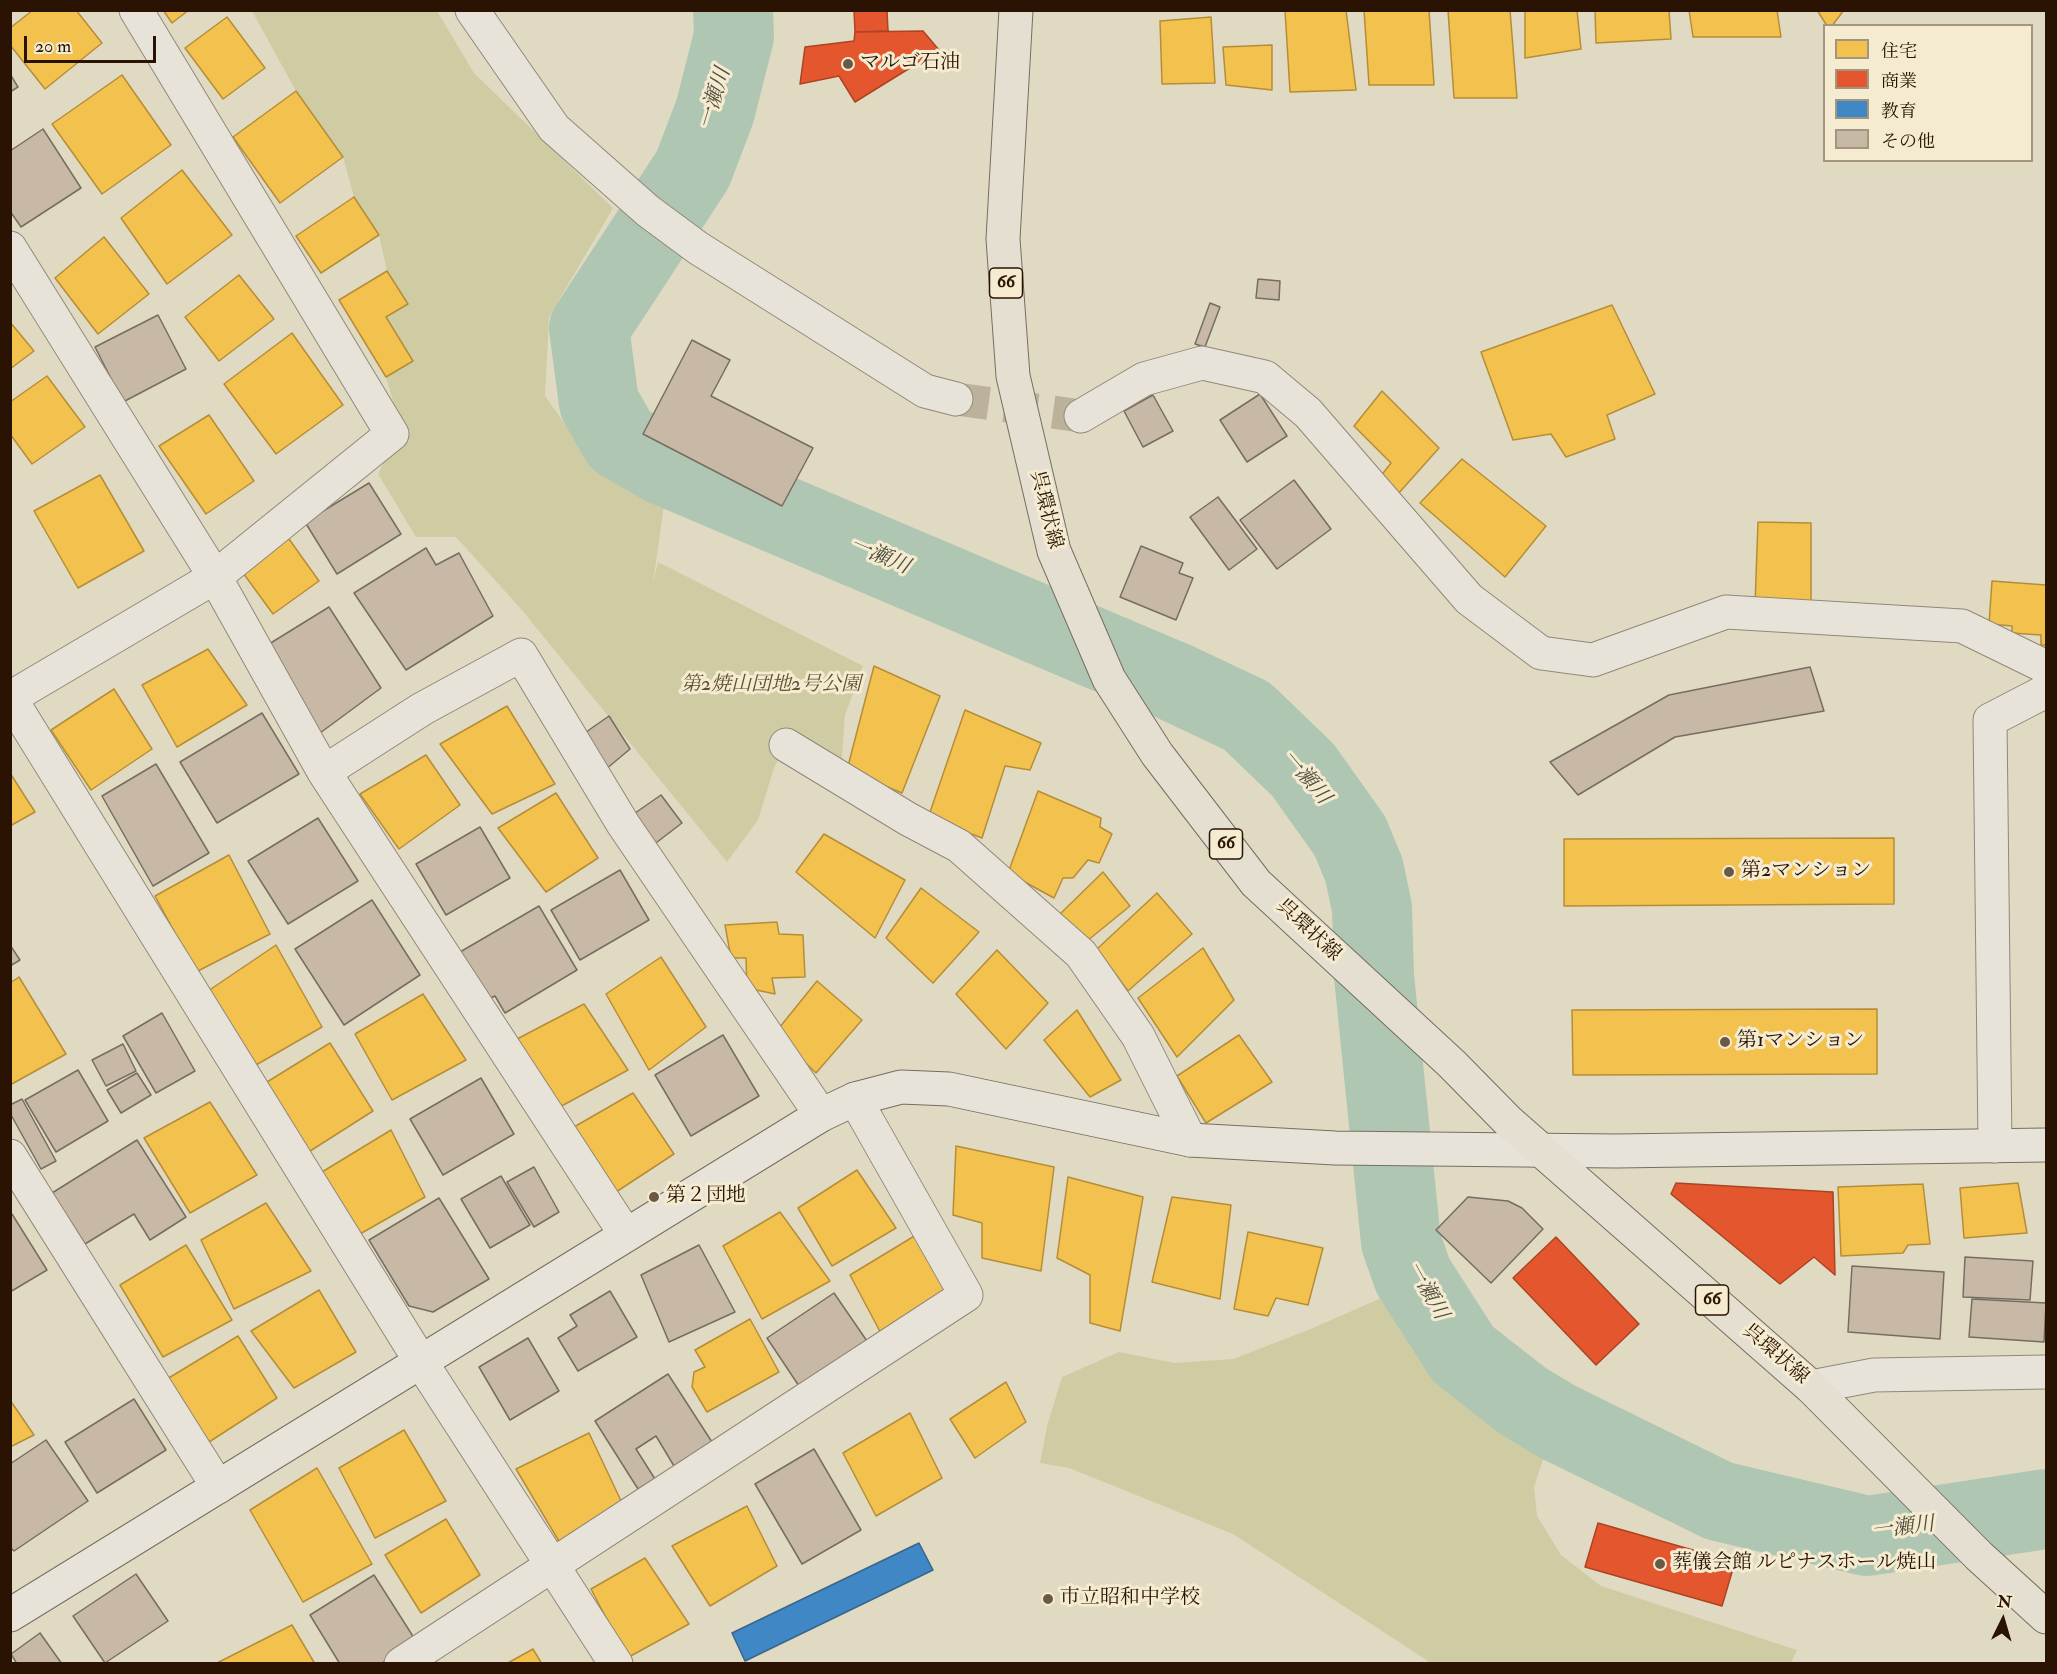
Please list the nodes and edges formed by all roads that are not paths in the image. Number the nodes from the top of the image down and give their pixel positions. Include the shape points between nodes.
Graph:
1 (136, 10) edge
2 (472, 10) edge
3 (1016, 10) edge
4 (10, 248) edge
5 (956, 399) tunnel mouth
6 (1082, 416) tunnel mouth
7 (215, 577) junction
8 (2046, 667) edge
9 (2046, 691) edge
10 (10, 698) edge
11 (786, 745) dead end
12 (324, 772) junction
13 (855, 1099) junction
14 (820, 1115) junction
15 (1190, 1140) junction
16 (2046, 1145) edge
17 (1995, 1146) junction
18 (1541, 1150) junction
19 (10, 1156) edge
20 (626, 1235) junction
21 (421, 1362) junction
22 (2046, 1372) edge
23 (1811, 1387) junction
24 (218, 1486) junction
25 (552, 1565) junction
26 (14, 1604) edge
27 (2046, 1617) edge
28 (401, 1664) edge
29 (616, 1664) edge

1 - 7 street via 392,434
2 - 5 street via 554,128 648,211 698,248 925,391
3 - 18 main road, 呉環状線 / 66 via 1004,250 1013,376 1054,551 1109,679 1157,754 1256,883
4 - 7 street
6 - 8 street via 1144,378 1202,363 1265,377 1308,413 1469,599 1541,652 1593,660 1726,612 1962,626
7 - 10 street
7 - 12 street
9 - 17 street via 1990,720
10 - 21 street
11 - 15 street via 959,846 1081,954 1138,1036
12 - 14 street via 422,709 521,655 623,824
12 - 20 street
13 - 14 street
13 - 15 street via 901,1088 949,1089
13 - 25 street via 966,1295
14 - 20 street
15 - 18 street via 1335,1148
16 - 17 street
17 - 18 street
18 - 23 main road, 呉環状線 / 66
19 - 24 street
20 - 21 street
21 - 24 street
21 - 25 street
22 - 23 street via 1874,1375
23 - 27 main road, 呉環状線 / 66 via 1979,1556
24 - 26 street
25 - 28 street
25 - 29 street

